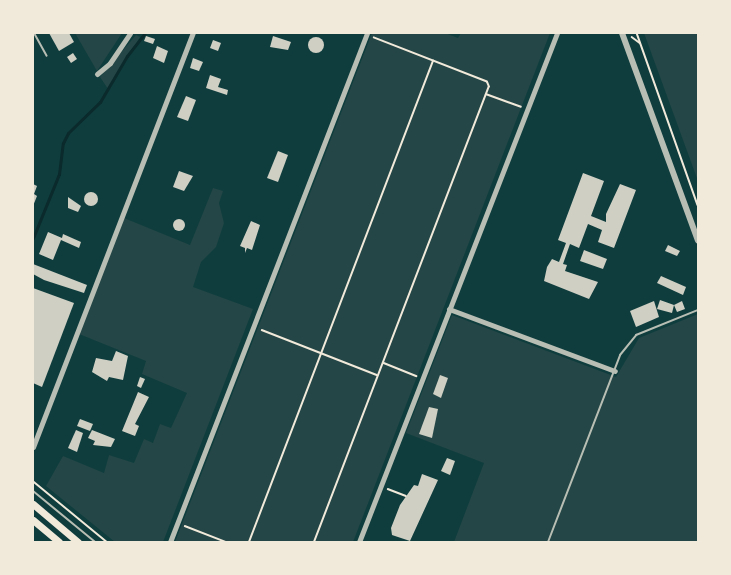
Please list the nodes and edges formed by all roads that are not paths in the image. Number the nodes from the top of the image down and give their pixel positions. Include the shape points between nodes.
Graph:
1 (34, 33) edge
2 (130, 33) edge
3 (192, 33) edge
4 (367, 33) edge
5 (557, 33) edge
6 (622, 33) edge
7 (47, 56) dead end
8 (98, 74) dead end
9 (698, 241) edge
10 (449, 309) junction
11 (698, 309) edge
12 (615, 371) junction
13 (33, 447) edge
14 (33, 491) edge
15 (33, 504) edge
16 (33, 520) edge
17 (59, 542) edge
18 (78, 542) edge
19 (95, 542) edge
20 (170, 542) edge
21 (359, 542) edge
22 (548, 542) edge

1 - 7 lane
2 - 8 street
3 - 13 street
4 - 20 street
5 - 10 street
6 - 9 street
10 - 12 street
10 - 21 street
11 - 12 lane via 636,335 620,355
12 - 22 lane
14 - 19 lane
15 - 18 main road
16 - 17 main road

